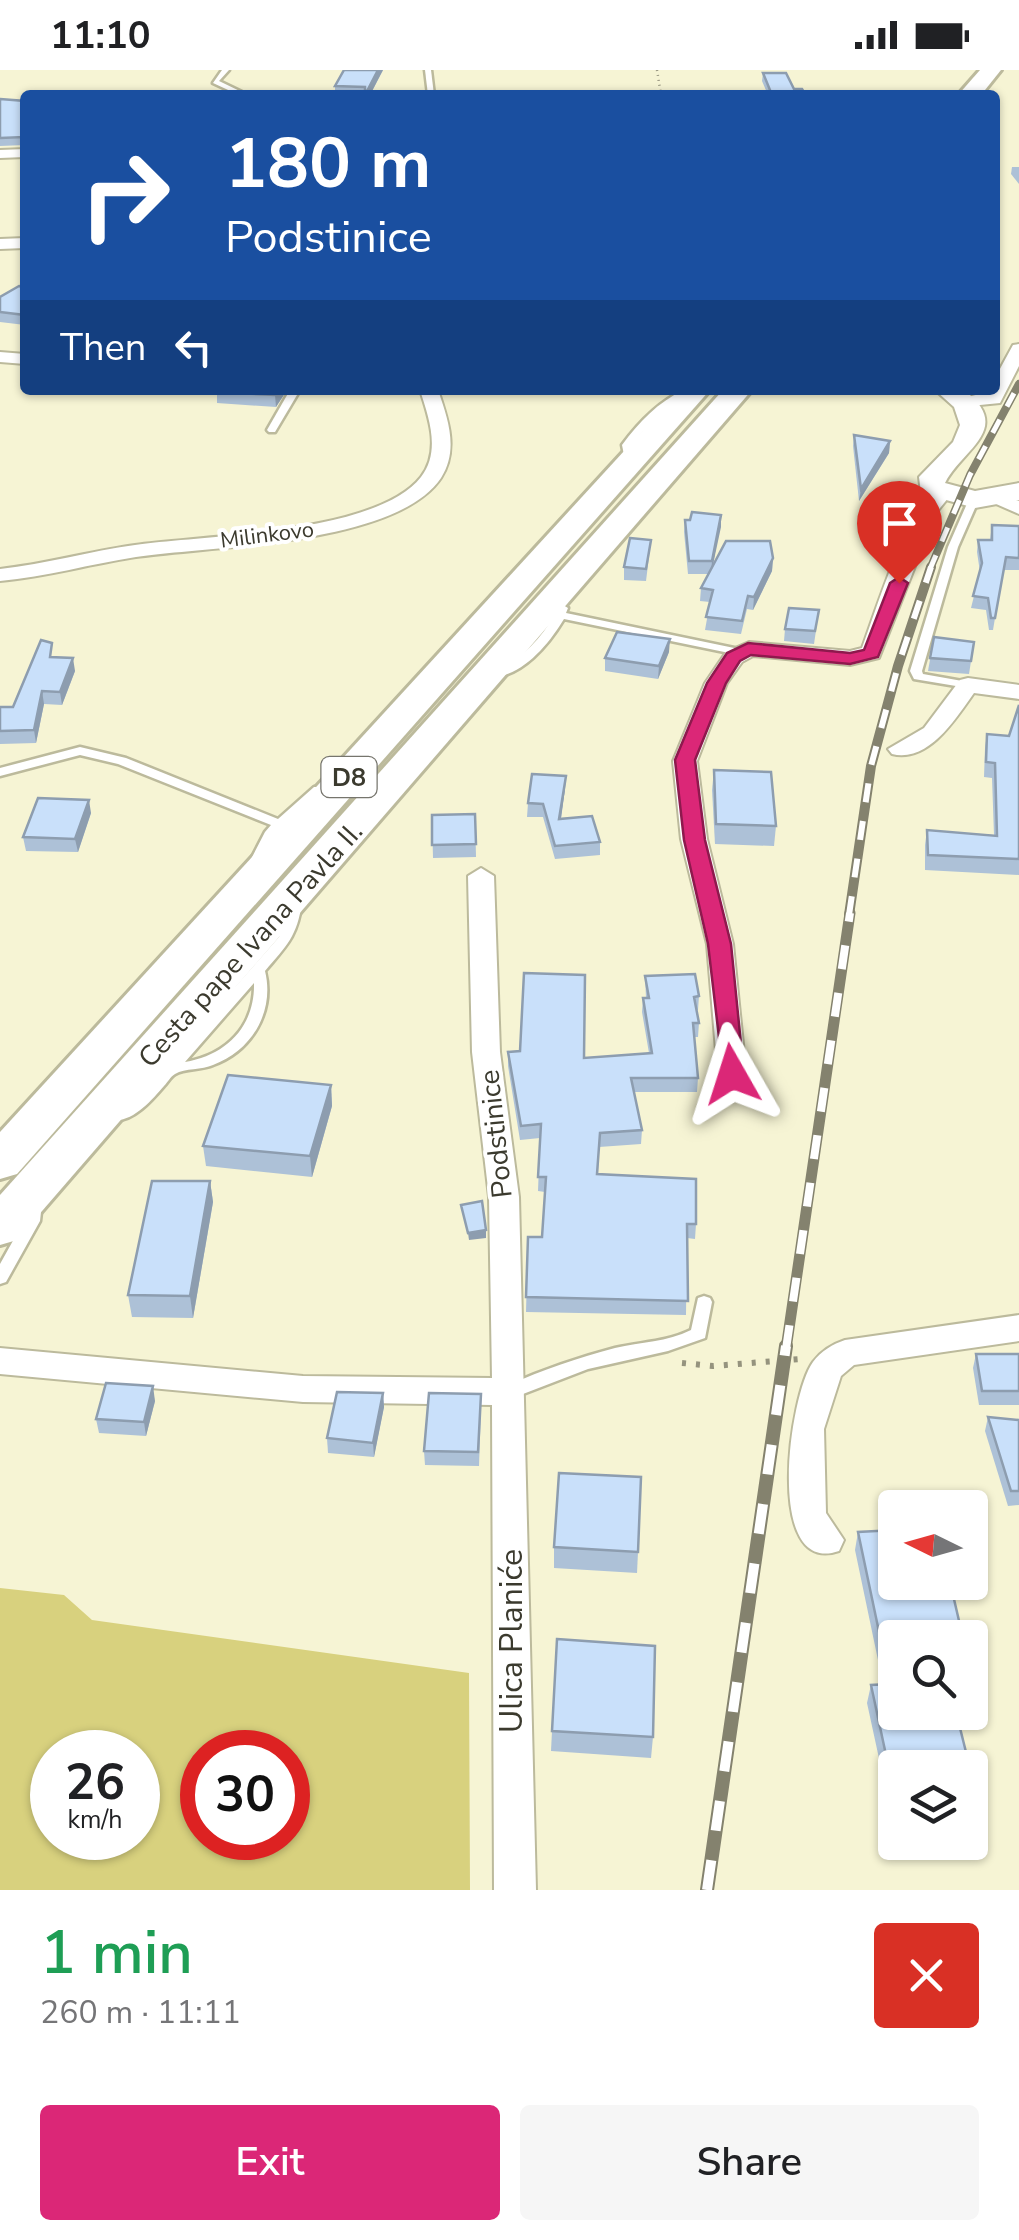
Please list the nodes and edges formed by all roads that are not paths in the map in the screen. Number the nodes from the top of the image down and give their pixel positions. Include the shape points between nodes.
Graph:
1 (226, 70) edge
2 (991, 70) edge
3 (1014, 70) edge
4 (233, 90) edge
5 (973, 90) edge
6 (997, 90) edge
7 (1019, 349) edge
8 (1000, 386) edge
9 (293, 395) edge
10 (430, 395) edge
11 (720, 395) edge
12 (720, 395) edge
13 (995, 395) edge
14 (957, 397) edge
15 (272, 430) dead end
16 (944, 492) junction
17 (1002, 500) edge
18 (0, 575) edge
19 (561, 604) junction
20 (739, 652) junction
21 (968, 685) junction
22 (1019, 692) edge
23 (900, 749) dead end
24 (0, 772) edge
25 (350, 775) junction
26 (279, 824) junction
27 (481, 876) dead end
28 (247, 890) junction
29 (294, 894) junction
30 (258, 970) junction
31 (170, 1070) junction
32 (732, 1074) dead end
33 (82, 1134) junction
34 (0, 1162) edge
35 (35, 1188) junction
36 (0, 1227) edge
37 (0, 1278) edge
38 (704, 1302) dead end
39 (1019, 1328) edge
40 (0, 1361) edge
41 (510, 1392) junction
42 (826, 1540) dead end
43 (515, 1890) edge

1 - 4 lane via 215,82
2 - 5 main road
3 - 6 main road
7 - 8 street
9 - 15 lane
10 - 18 street, Milinkovo via 444,431 439,464 422,488 386,508 344,524
11 - 25 main road, Cesta pape Ivana Pavla II. / D8 via 630,464
12 - 19 main road, Cesta pape Ivana Pavla II. / D8
13 - 14 street
14 - 16 street via 972,414 965,446 930,482
16 - 17 street
16 - 20 street via 926,512 872,654
17 - 21 lane via 953,547 916,671 928,680
19 - 20 lane
19 - 29 main road, Cesta pape Ivana Pavla II. / D8 via 485,678
20 - 32 street via 716,683 685,760 694,840 720,944
21 - 22 street
21 - 23 street via 932,733
24 - 26 lane via 80,751 122,761
25 - 26 lane via 310,794
25 - 28 main road, Cesta pape Ivana Pavla II. / D8
26 - 28 lane via 261,845
27 - 41 street, Podstinice
28 - 34 main road, Cesta pape Ivana Pavla II. / D8
29 - 30 lane via 292,926
29 - 33 main road, Cesta pape Ivana Pavla II. / D8
30 - 31 lane
30 - 31 lane via 261,1008 248,1031 224,1055
31 - 33 lane via 145,1099
33 - 35 main road, Cesta pape Ivana Pavla II. / D8
35 - 36 main road, Cesta pape Ivana Pavla II. / D8
35 - 37 lane via 32,1221
38 - 41 lane via 699,1334 686,1342 614,1355
39 - 42 street via 845,1353 826,1369 807,1429 808,1518
40 - 41 street via 302,1390
41 - 43 street, Ulica Planiće

